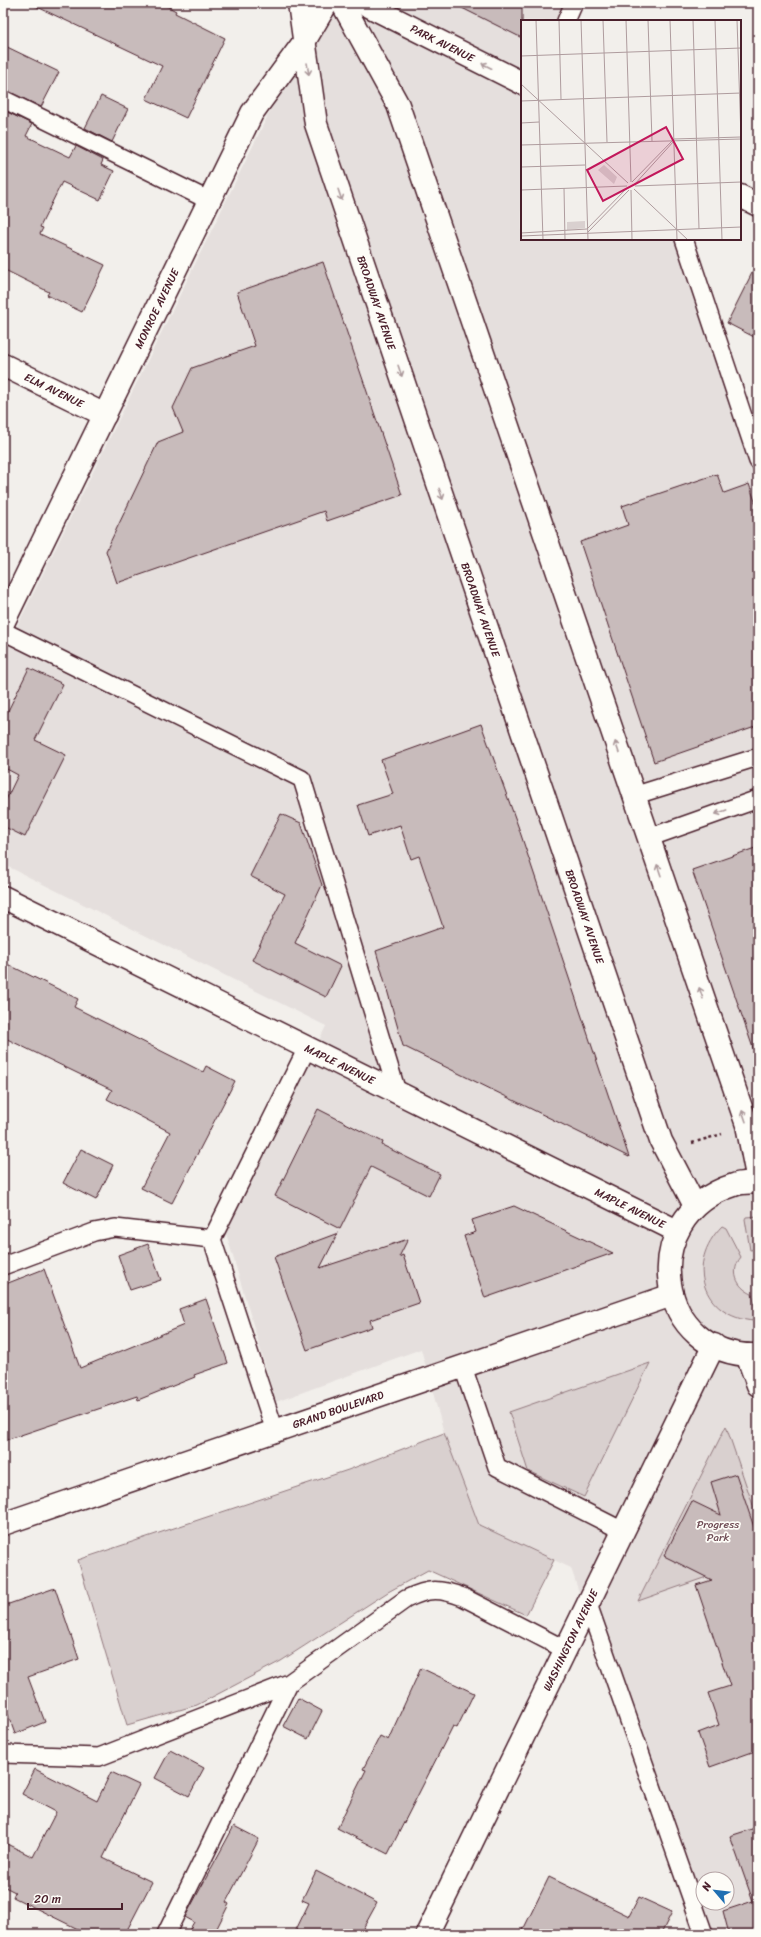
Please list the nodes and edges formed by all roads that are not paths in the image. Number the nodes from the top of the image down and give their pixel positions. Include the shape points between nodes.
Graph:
1 (299, 3) edge
2 (327, 3) edge
3 (342, 3) edge
4 (363, 3) edge
5 (574, 3) edge
6 (566, 20) edge
7 (304, 42) junction
8 (521, 82) edge
9 (3, 98) edge
10 (741, 196) edge
11 (210, 201) junction
12 (758, 205) edge
13 (684, 240) edge
14 (3, 365) edge
15 (105, 415) junction
16 (758, 461) edge
17 (3, 623) edge
18 (3, 631) edge
19 (758, 757) edge
20 (633, 796) junction
21 (758, 799) edge
22 (648, 838) junction
23 (3, 897) edge
24 (307, 1048) junction
25 (397, 1092) junction
26 (758, 1182) edge
27 (695, 1206) junction
28 (677, 1231) junction
29 (212, 1239) junction
30 (3, 1266) edge
31 (672, 1295) junction
32 (714, 1345) junction
33 (753, 1355) edge
34 (463, 1367) junction
35 (758, 1385) edge
36 (276, 1430) junction
37 (3, 1524) edge
38 (623, 1531) junction
39 (588, 1604) junction
40 (566, 1650) junction
41 (288, 1683) junction
42 (3, 1754) edge
43 (166, 1934) edge
44 (427, 1934) edge
45 (704, 1934) edge

1 - 7 street, BROADWAY AVENUE
2 - 7 street, MONROE AVENUE
20 -> 3 street via 398,105
8 -> 4 street, PARK AVENUE
5 - 6 lane
7 - 11 street, MONROE AVENUE via 252,113
7 -> 27 street, BROADWAY AVENUE via 319,131 660,1141
9 - 11 lane
10 - 12 street
11 - 15 street, MONROE AVENUE
13 - 16 lane
14 - 15 street, ELM AVENUE
15 - 17 street, MONROE AVENUE
18 - 25 lane via 302,779
19 - 20 lane
20 - 22 street
21 -> 22 lane
26 -> 22 street via 747,1125
23 - 24 street, MAPLE AVENUE
24 - 25 street, MAPLE AVENUE
24 - 29 lane
25 - 28 street, MAPLE AVENUE
26 - 27 street via 735,1184 714,1192
27 - 28 street via 684,1217
28 - 31 street via 670,1252 668,1274
29 - 30 lane via 115,1228 94,1232
29 - 36 lane
31 - 32 street via 681,1315 696,1332
31 - 34 street, GRAND BOULEVARD
32 - 33 street via 730,1352
32 - 38 street, WASHINGTON AVENUE
33 - 35 street
34 - 36 street, GRAND BOULEVARD
34 - 38 lane via 497,1467
36 - 37 street, GRAND BOULEVARD
38 - 39 street, WASHINGTON AVENUE
39 - 40 street, WASHINGTON AVENUE
39 - 45 lane
40 - 41 lane via 463,1597 435,1589 420,1592 406,1599
40 - 44 street, WASHINGTON AVENUE
41 - 42 lane via 99,1757
41 - 43 lane

